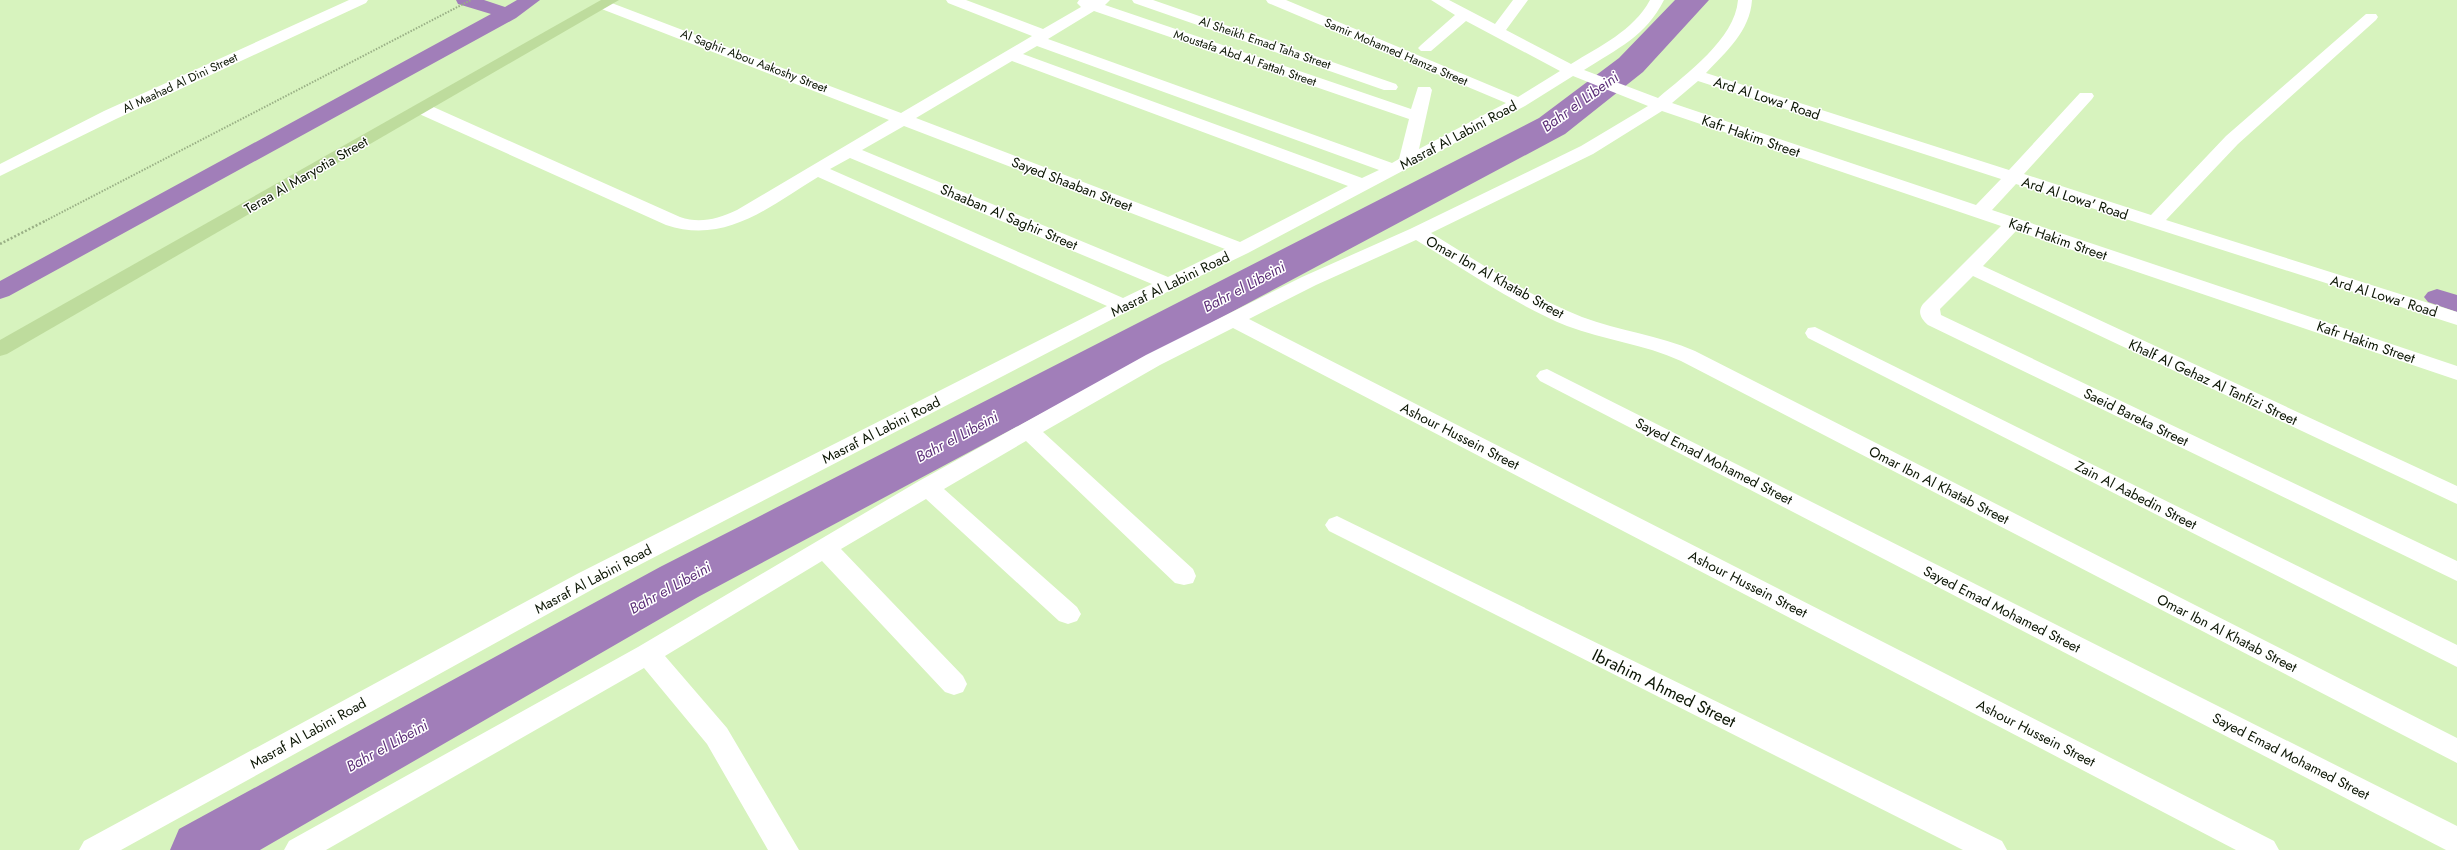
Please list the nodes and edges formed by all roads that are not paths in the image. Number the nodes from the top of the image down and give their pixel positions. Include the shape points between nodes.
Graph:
1 (361, 0) edge
2 (953, 0) edge
3 (1075, 0) edge
4 (1139, 0) edge
5 (1273, 0) edge
6 (1438, 0) edge
7 (1521, 0) edge
8 (1657, 0) edge
9 (1745, 0) edge
10 (608, 2) edge
11 (1098, 3) edge
12 (1465, 14) junction
13 (2371, 17) dead end
14 (1497, 31) junction
15 (1040, 38) junction
16 (1426, 48) dead end
17 (1010, 55) junction
18 (1573, 71) junction
19 (1695, 75) junction
20 (1390, 86) dead end
21 (1424, 90) dead end
22 (2086, 96) dead end
23 (1519, 103) junction
24 (1660, 105) junction
25 (423, 109) junction
26 (1416, 116) junction
27 (904, 118) junction
28 (849, 151) junction
29 (1400, 166) junction
30 (817, 170) junction
31 (0, 171) edge
32 (2011, 178) junction
33 (1362, 185) junction
34 (1980, 212) junction
35 (2153, 223) junction
36 (2013, 224) junction
37 (1417, 233) junction
38 (1241, 249) junction
39 (1970, 268) junction
40 (1168, 284) junction
41 (1123, 306) junction
42 (1232, 319) junction
43 (2457, 319) edge
44 (1815, 333) dead end
45 (0, 349) edge
46 (2457, 373) edge
47 (1547, 376) dead end
48 (1029, 432) junction
49 (927, 487) junction
50 (2457, 496) edge
51 (1337, 525) dead end
52 (825, 548) junction
53 (2457, 572) edge
54 (1184, 576) dead end
55 (1068, 614) dead end
56 (647, 654) junction
57 (2457, 657) edge
58 (954, 684) dead end
59 (2457, 751) edge
60 (2457, 841) edge
61 (94, 850) edge
62 (299, 850) edge
63 (784, 850) edge
64 (1992, 850) edge
65 (2264, 850) edge

1 - 31 street, Al Maahad Al Dini Street via 110,116
2 - 15 street
3 - 11 street, Moustafa Abd Al Fattah Street
4 - 20 street, Al Sheikh Emad Taha Street
5 - 23 street, Samir Mohamed Hamza Street
6 - 12 street, Kafr Hakim Street
7 - 14 street
8 - 18 street, Masraf Al Labini Road via 1649,15 1633,32
9 - 19 street via 1744,14 1730,38
10 - 25 main road, Teraa Al Maryotia Street
10 - 27 street, Al Saghir Abou Aakoshy Street
11 - 15 street
11 - 26 street, Moustafa Abd Al Fattah Street
12 - 14 street, Kafr Hakim Street
12 - 16 street
13 - 35 street via 2232,140
14 - 18 street, Kafr Hakim Street
15 - 17 street
15 - 29 street
17 - 27 street
17 - 33 street
18 - 23 street, Masraf Al Labini Road
18 - 24 street, Kafr Hakim Street
19 - 24 street
19 - 32 street, Ard Al Lowa' Road
21 - 26 street
22 - 32 street
23 - 29 street, Masraf Al Labini Road
24 - 34 street, Kafr Hakim Street
24 - 37 street via 1587,150
25 - 30 street via 687,227 707,227 727,222
25 - 45 main road, Teraa Al Maryotia Street
26 - 29 street
27 - 28 street
27 - 38 street, Sayed Shaaban Street
28 - 30 street
28 - 40 street, Shaaban Al Saghir Street
29 - 33 street, Masraf Al Labini Road
30 - 41 street
32 - 34 street
32 - 35 street, Ard Al Lowa' Road
33 - 38 street, Masraf Al Labini Road
34 - 36 street, Kafr Hakim Street
35 - 43 street, Ard Al Lowa' Road
36 - 39 street, Saeid Bareka Street
36 - 46 street, Kafr Hakim Street
37 - 42 street
37 - 59 street, Omar Ibn Al Khatab Street via 1555,313 1688,356
38 - 40 street, Masraf Al Labini Road
39 - 50 street, Khalf Al Gehaz Al Tanfizi Street
39 - 53 street, Saeid Bareka Street via 1930,308 1935,321
40 - 41 street, Masraf Al Labini Road
41 - 61 street, Masraf Al Labini Road via 586,581
42 - 48 street via 1153,360
42 - 65 street, Ashour Hussein Street
44 - 57 street, Zain Al Aabedin Street
47 - 60 street, Sayed Emad Mohamed Street
48 - 49 street
48 - 54 street
49 - 52 street
49 - 55 street
51 - 64 street, Ibrahim Ahmed Street
52 - 56 street
52 - 58 street
56 - 62 street
56 - 63 street via 716,736

